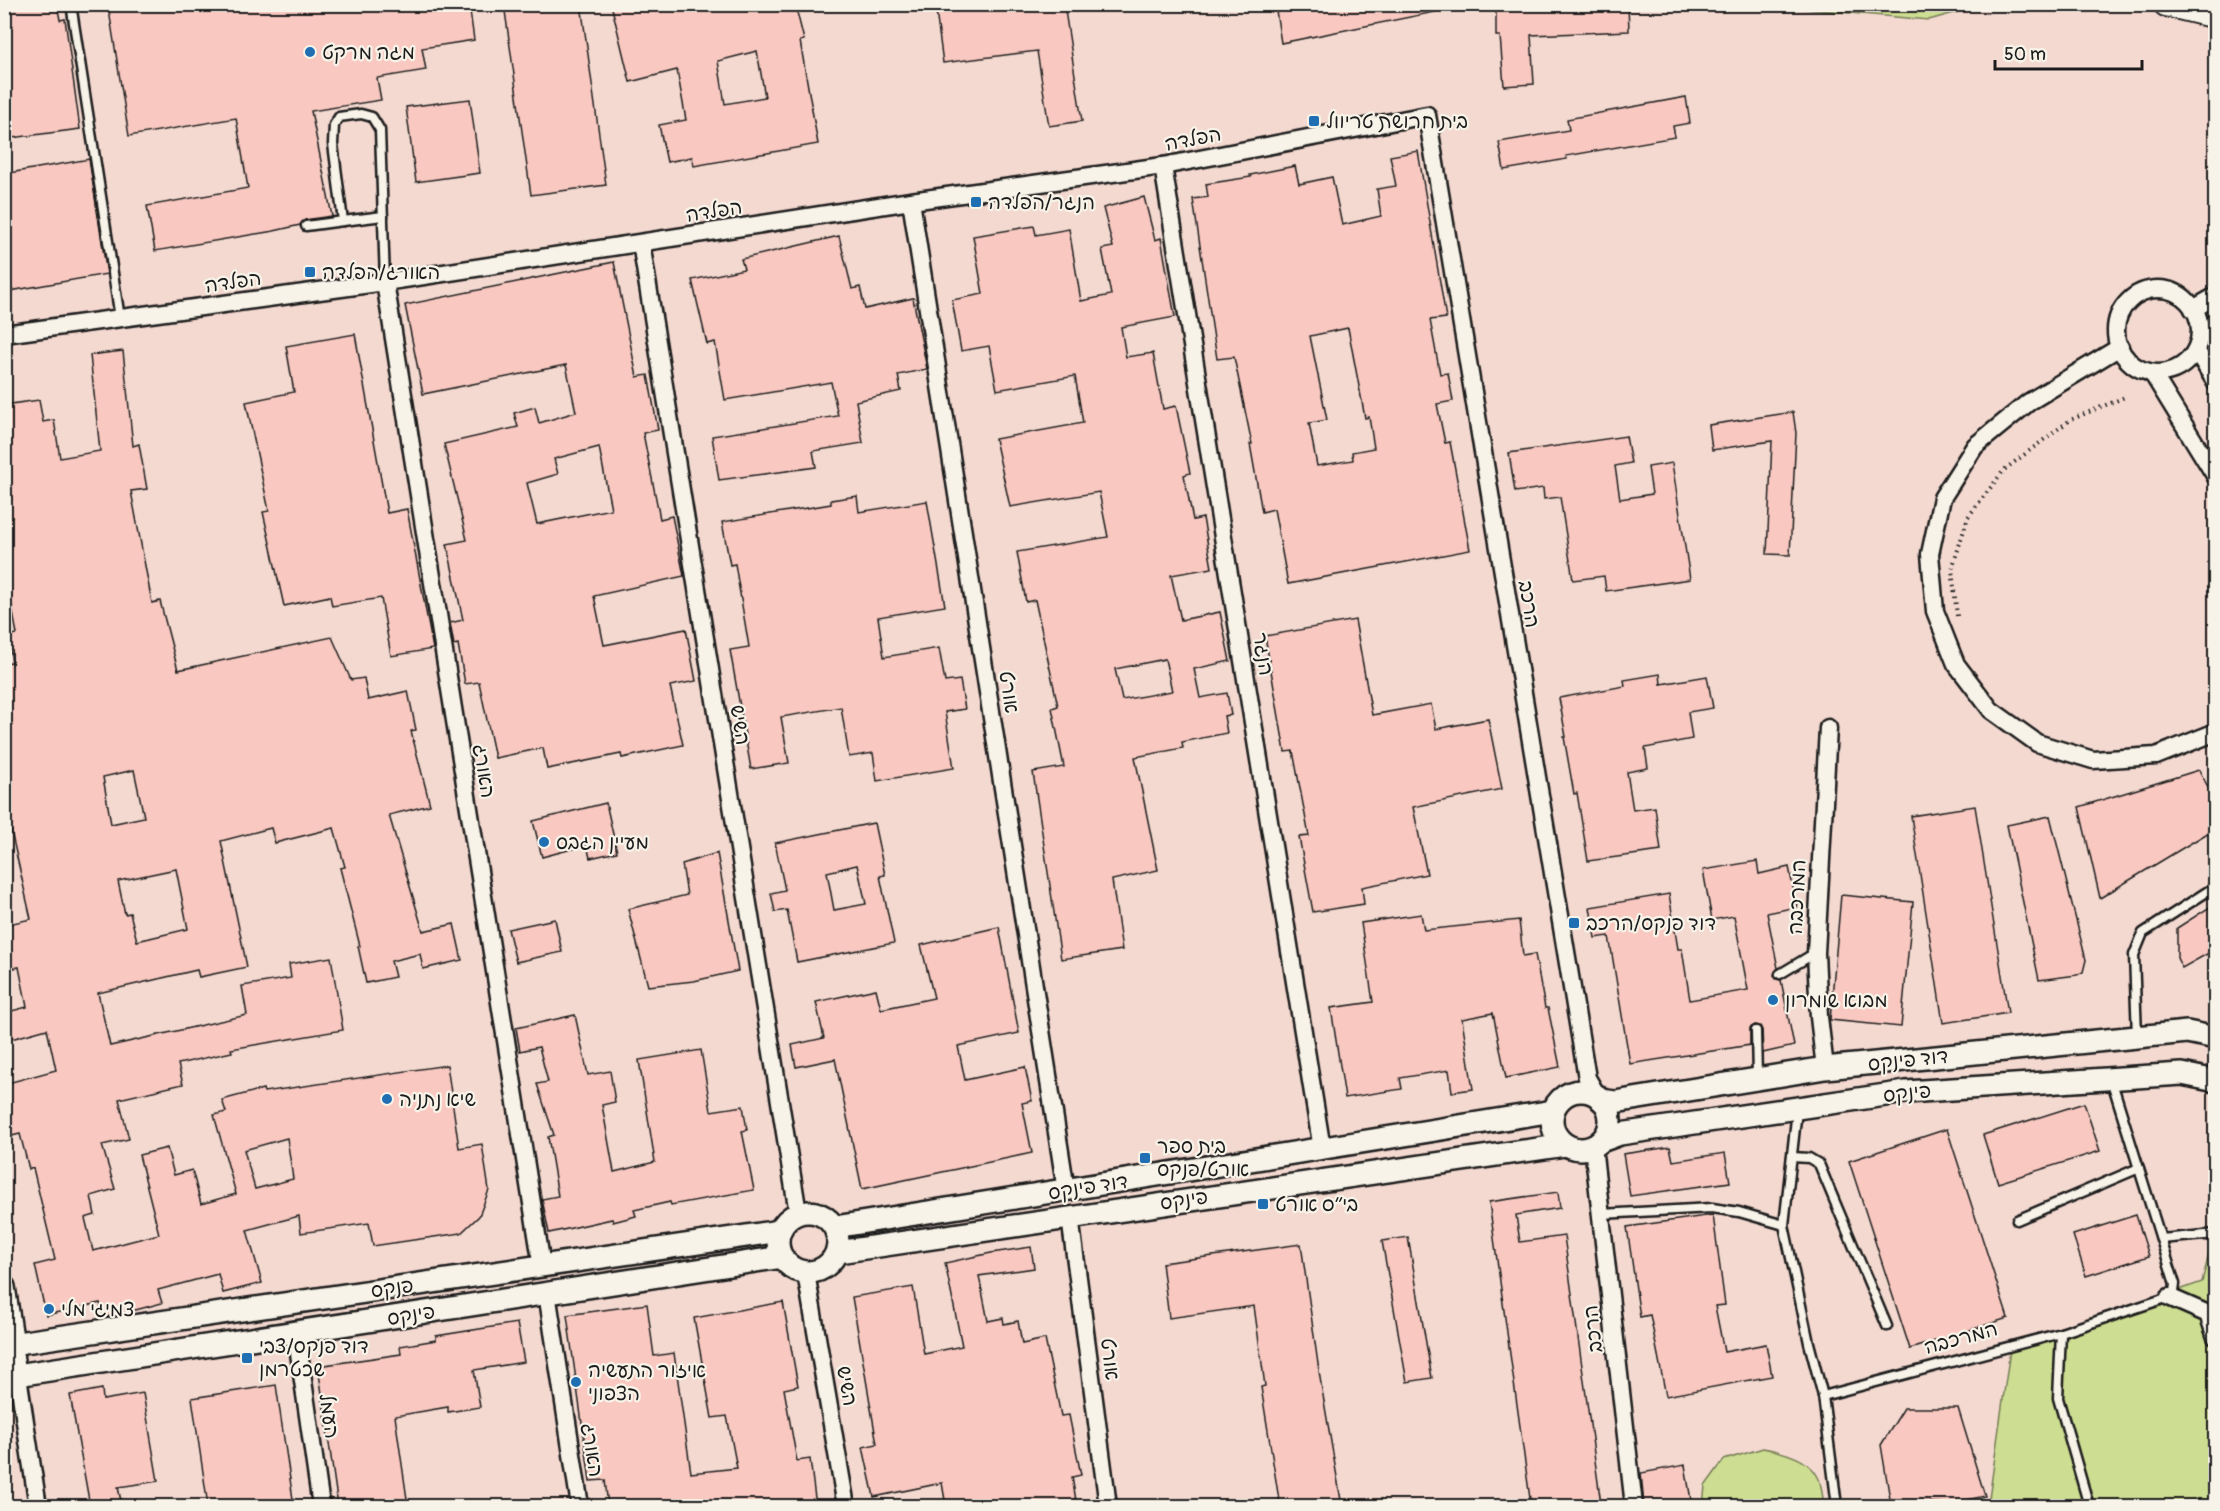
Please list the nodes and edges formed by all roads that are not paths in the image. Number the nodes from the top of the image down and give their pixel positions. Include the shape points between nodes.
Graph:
1 (71, 4) edge
2 (2166, 4) edge
3 (2216, 16) edge
4 (1426, 115) joint
5 (1163, 166) junction
6 (911, 201) junction
7 (383, 216) junction
8 (342, 221) junction
9 (306, 226) dead end
10 (641, 243) junction
11 (386, 282) junction
12 (2216, 296) edge
13 (2193, 309) junction
14 (120, 318) junction
15 (4, 334) edge
16 (2197, 347) junction
17 (2120, 348) junction
18 (2149, 372) junction
19 (2216, 383) edge
20 (2216, 477) edge
21 (1828, 728) dead end
22 (2216, 732) edge
23 (2216, 886) edge
24 (1816, 953) junction
25 (1780, 974) dead end
26 (1756, 1030) dead end
27 (2137, 1037) junction
28 (2216, 1038) edge
29 (1825, 1068) junction
30 (1757, 1079) junction
31 (2110, 1079) junction
32 (2216, 1081) edge
33 (1600, 1099) junction
34 (1797, 1108) junction
35 (1554, 1111) junction
36 (1565, 1144) junction
37 (1597, 1144) junction
38 (1322, 1149) junction
39 (1792, 1157) junction
40 (2139, 1168) junction
41 (1066, 1190) junction
42 (798, 1213) junction
43 (1601, 1214) junction
44 (1070, 1217) junction
45 (2017, 1220) dead end
46 (1784, 1225) junction
47 (835, 1227) junction
48 (780, 1231) junction
49 (2216, 1234) edge
50 (2161, 1239) junction
51 (838, 1252) junction
52 (782, 1257) junction
53 (542, 1266) junction
54 (806, 1273) junction
55 (4, 1287) edge
56 (547, 1293) junction
57 (2169, 1297) junction
58 (1887, 1326) dead end
59 (296, 1332) junction
60 (2061, 1333) junction
61 (2216, 1337) edge
62 (9, 1345) edge
63 (11, 1376) edge
64 (1822, 1396) junction
65 (38, 1506) edge
66 (321, 1506) edge
67 (580, 1506) edge
68 (846, 1506) edge
69 (1108, 1506) edge
70 (1634, 1506) edge
71 (1837, 1506) edge
72 (2090, 1506) edge

1 - 14 lane
2 - 3 main road
4 - 5 street, הפלדה
4 - 33 street, הרכב via 1587,1078
5 - 6 street, הפלדה
5 - 38 street, הנגר
6 - 10 street, הפלדה
6 - 41 street, אורט
7 - 8 lane
7 - 8 lane via 380,130 372,117 361,114 339,117 334,125
7 - 11 lane
8 - 9 lane
10 - 11 street, הפלדה
10 - 42 street, השיש
11 - 14 street, הפלדה
11 - 53 street, האורג
12 - 13 street
13 - 16 street via 2200,328
13 - 17 street via 2185,299 2168,290 2148,290 2136,296 2119,315 2116,334
14 - 15 street, הפלדה
16 - 18 street via 2175,369
16 - 19 street
17 - 18 street via 2131,363
17 - 22 street via 2029,402 1974,446 1942,498 1930,554 1935,611 1956,664 1991,710 2037,743 2093,760 2156,756
18 - 20 street
21 - 24 street, המרכבה
23 - 27 lane via 2143,933 2134,955
24 - 25 lane
24 - 29 street, המרכבה
26 - 30 lane
27 - 28 street, דוד פינקס via 2187,1032
27 - 29 street, דוד פינקס
29 - 30 street, דוד פינקס
30 - 33 street, דוד פינקס via 1615,1102
31 - 32 street, פינקס via 2182,1074
31 - 34 street, פינקס via 1906,1092
31 - 40 lane
33 - 35 street via 1587,1092 1570,1093
33 - 37 street via 1606,1106 1609,1124
34 - 37 street, פינקס via 1620,1134
34 - 39 lane
35 - 36 street via 1554,1130
35 - 38 street, דוד פינקס
36 - 37 street via 1584,1149
36 - 44 street, פינקס
37 - 43 street, הרכב
38 - 41 street, דוד פינקס
39 - 46 lane
39 - 58 lane via 1809,1158 1819,1164
40 - 45 lane
40 - 50 lane
41 - 47 street, דוד פינקס
42 - 47 street via 819,1213
42 - 48 street
43 - 46 lane via 1712,1208
43 - 70 street, הרכב
44 - 51 street, פינקס
44 - 69 street, אורט
46 - 64 lane
47 - 51 street
48 - 52 street
48 - 53 street, פנקס
49 - 50 lane
50 - 57 lane via 2175,1284
51 - 54 street via 826,1267
52 - 54 street via 789,1266
52 - 56 street, פינקס
53 - 62 street, פנקס
54 - 68 street, השיש
55 - 62 street
56 - 59 street, פינקס
56 - 67 street, האורג
57 - 60 lane, המרכבה
57 - 61 street via 2208,1314
59 - 63 street, פינקס
59 - 66 street, העמל
60 - 64 lane, המרכבה
60 - 72 lane via 2058,1398
62 - 63 street
63 - 65 street
64 - 71 lane

